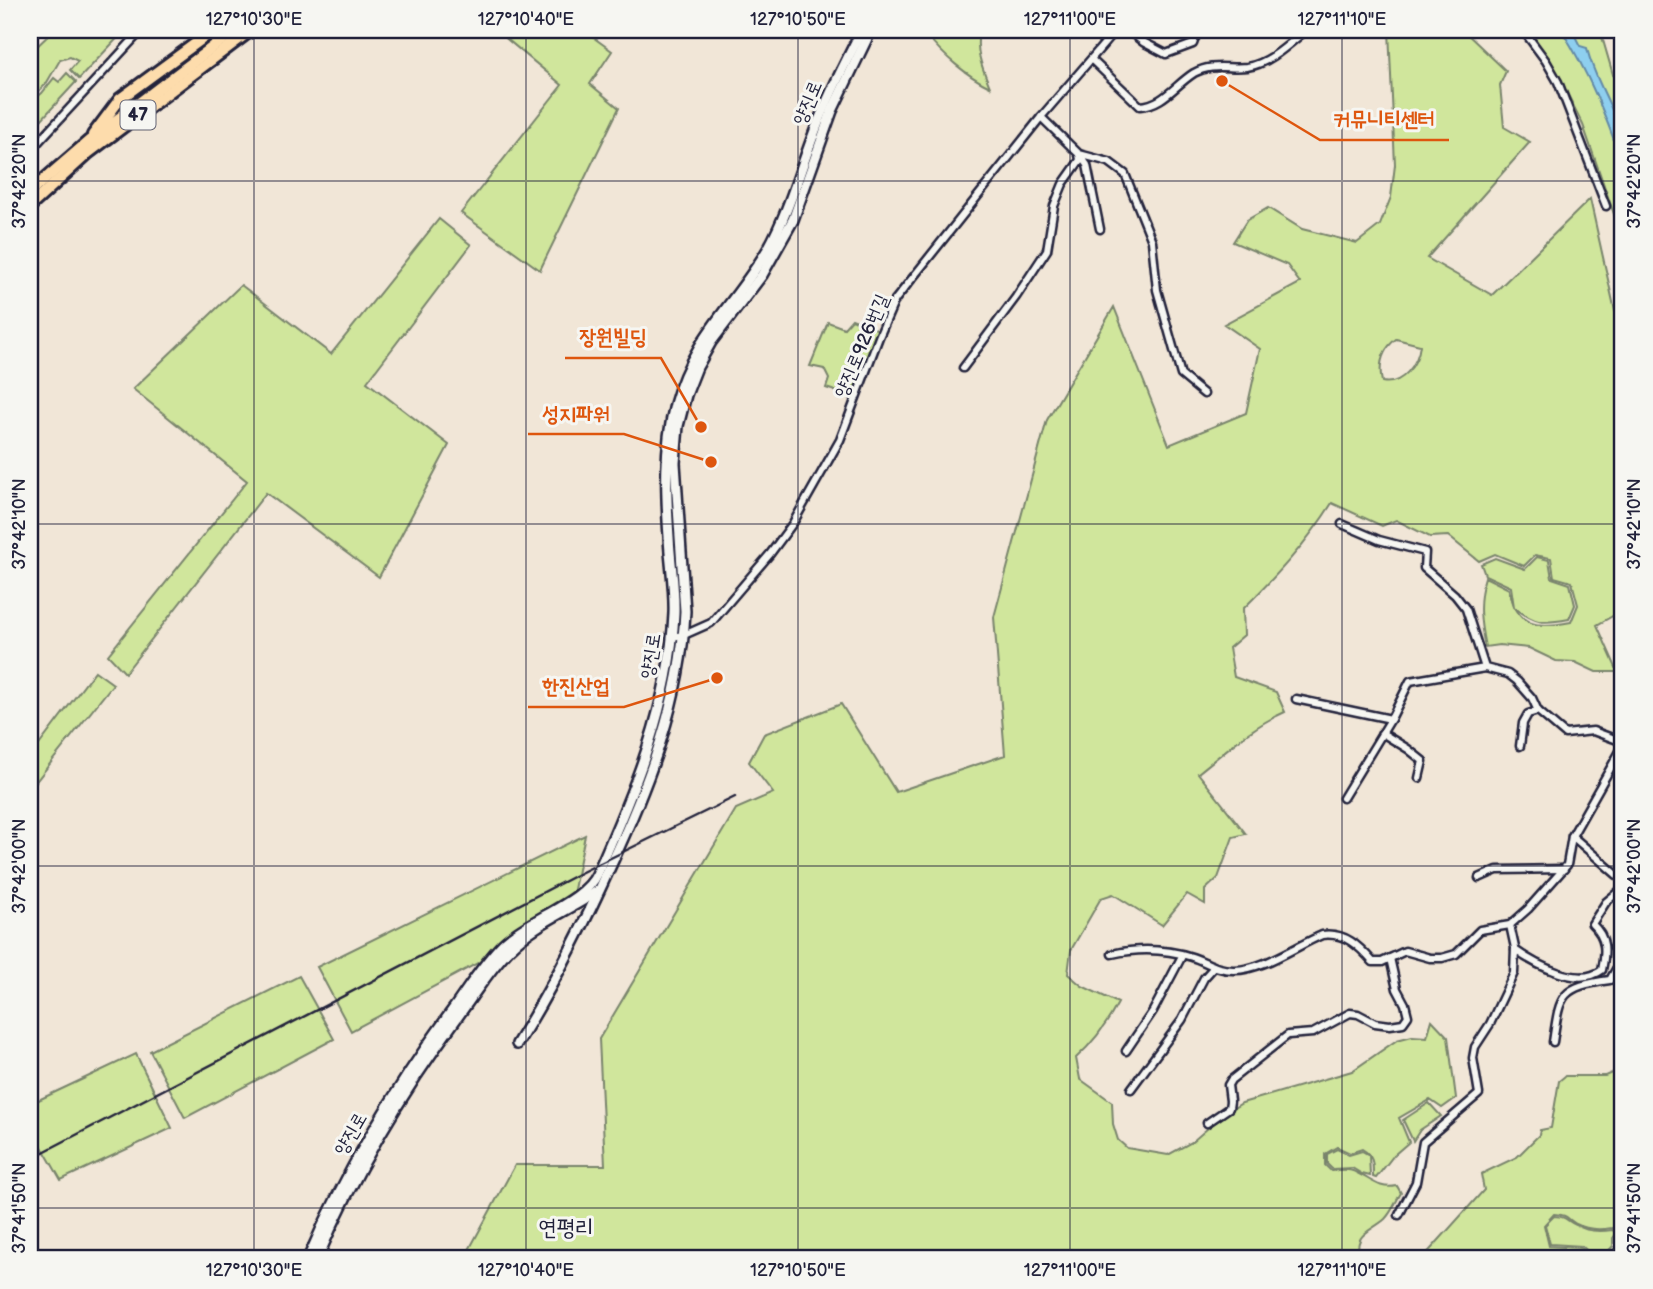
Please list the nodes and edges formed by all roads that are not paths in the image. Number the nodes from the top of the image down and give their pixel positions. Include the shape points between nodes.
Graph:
1 (142, 30) edge
2 (214, 30) edge
3 (235, 30) edge
4 (251, 30) edge
5 (862, 30) edge
6 (871, 30) edge
7 (1116, 30) edge
8 (1128, 30) edge
9 (1198, 30) edge
10 (1306, 30) edge
11 (1523, 30) edge
12 (1620, 30) edge
13 (1623, 41) edge
14 (1092, 60) junction
15 (1041, 117) junction
16 (89, 141) junction
17 (30, 151) edge
18 (1079, 154) junction
19 (30, 192) edge
20 (30, 206) edge
21 (1606, 206) dead end
22 (1100, 229) dead end
23 (962, 368) dead end
24 (1204, 394) dead end
25 (1342, 524) dead end
26 (684, 635) junction
27 (671, 637) junction
28 (1485, 668) junction
29 (1296, 699) dead end
30 (1538, 711) junction
31 (1391, 719) junction
32 (1382, 733) junction
33 (1623, 744) edge
34 (1520, 746) dead end
35 (1419, 778) dead end
36 (1343, 799) dead end
37 (1572, 836) junction
38 (1564, 869) junction
39 (1617, 875) dead end
40 (1479, 878) dead end
41 (1623, 888) edge
42 (600, 889) junction
43 (1510, 925) junction
44 (1516, 950) junction
45 (1112, 954) dead end
46 (1182, 956) junction
47 (1623, 957) edge
48 (1390, 958) junction
49 (1213, 968) junction
50 (1553, 1042) dead end
51 (517, 1044) dead end
52 (1126, 1051) dead end
53 (1131, 1089) dead end
54 (1207, 1123) dead end
55 (1399, 1215) dead end
56 (308, 1259) edge
57 (317, 1259) edge

1 - 17 street
2 - 16 highway via 120,99
3 - 16 highway, 47
4 - 20 highway, 47 via 88,153
5 - 27 main road, 양진로 via 819,119 767,249 699,345 676,402 667,455 674,595
6 - 26 main road, 양진로 via 832,111 793,219 762,275 711,342 686,395 675,463
7 - 14 street, 양진로926번길
8 - 9 street via 1166,54 1193,44
10 - 14 street via 1266,61 1195,72 1154,106 1140,106
11 - 21 street via 1558,82
12 - 13 street
14 - 15 street, 양진로926번길
15 - 18 street
15 - 26 street, 양진로926번길 via 895,300 840,440 793,523 711,623
16 - 19 highway, 47
18 - 22 street via 1087,165
18 - 23 street via 1080,160 1054,206 1047,250
18 - 24 street via 1109,162 1125,174 1152,241 1157,290 1181,375
25 - 28 street via 1424,552 1424,568 1466,609
26 - 27 street, 양진로926번길
26 - 42 main road, 양진로 via 675,696 650,773
27 - 56 main road, 양진로 via 650,742 594,880 575,898 503,944 482,970 383,1112 339,1190
28 - 30 street via 1517,681
28 - 31 street via 1410,681
29 - 31 street
30 - 33 street via 1565,734 1593,731
30 - 34 street via 1528,714 1523,723
31 - 32 street
32 - 35 street via 1423,761
32 - 36 street
33 - 37 street
37 - 38 street
37 - 39 street
38 - 40 street via 1497,870
38 - 43 street
41 - 44 street via 1606,902 1592,924 1606,951 1597,973 1565,975
42 - 51 main road, 양진로 via 554,984
42 - 57 main road, 양진로 via 510,947 489,973 410,1083 346,1194
43 - 44 street
43 - 48 street via 1480,930 1456,954 1442,958 1405,951
44 - 55 street via 1514,972 1475,1047 1479,1094 1423,1142 1416,1182
45 - 46 street via 1148,949
46 - 49 street
46 - 52 street
47 - 50 street via 1610,980 1573,989 1559,1003
48 - 49 street via 1373,962 1360,947 1334,933 1254,968
48 - 54 street via 1408,1016 1403,1023 1375,1023 1350,1013 1313,1033 1289,1035 1231,1080 1228,1108
49 - 53 street via 1182,1020

